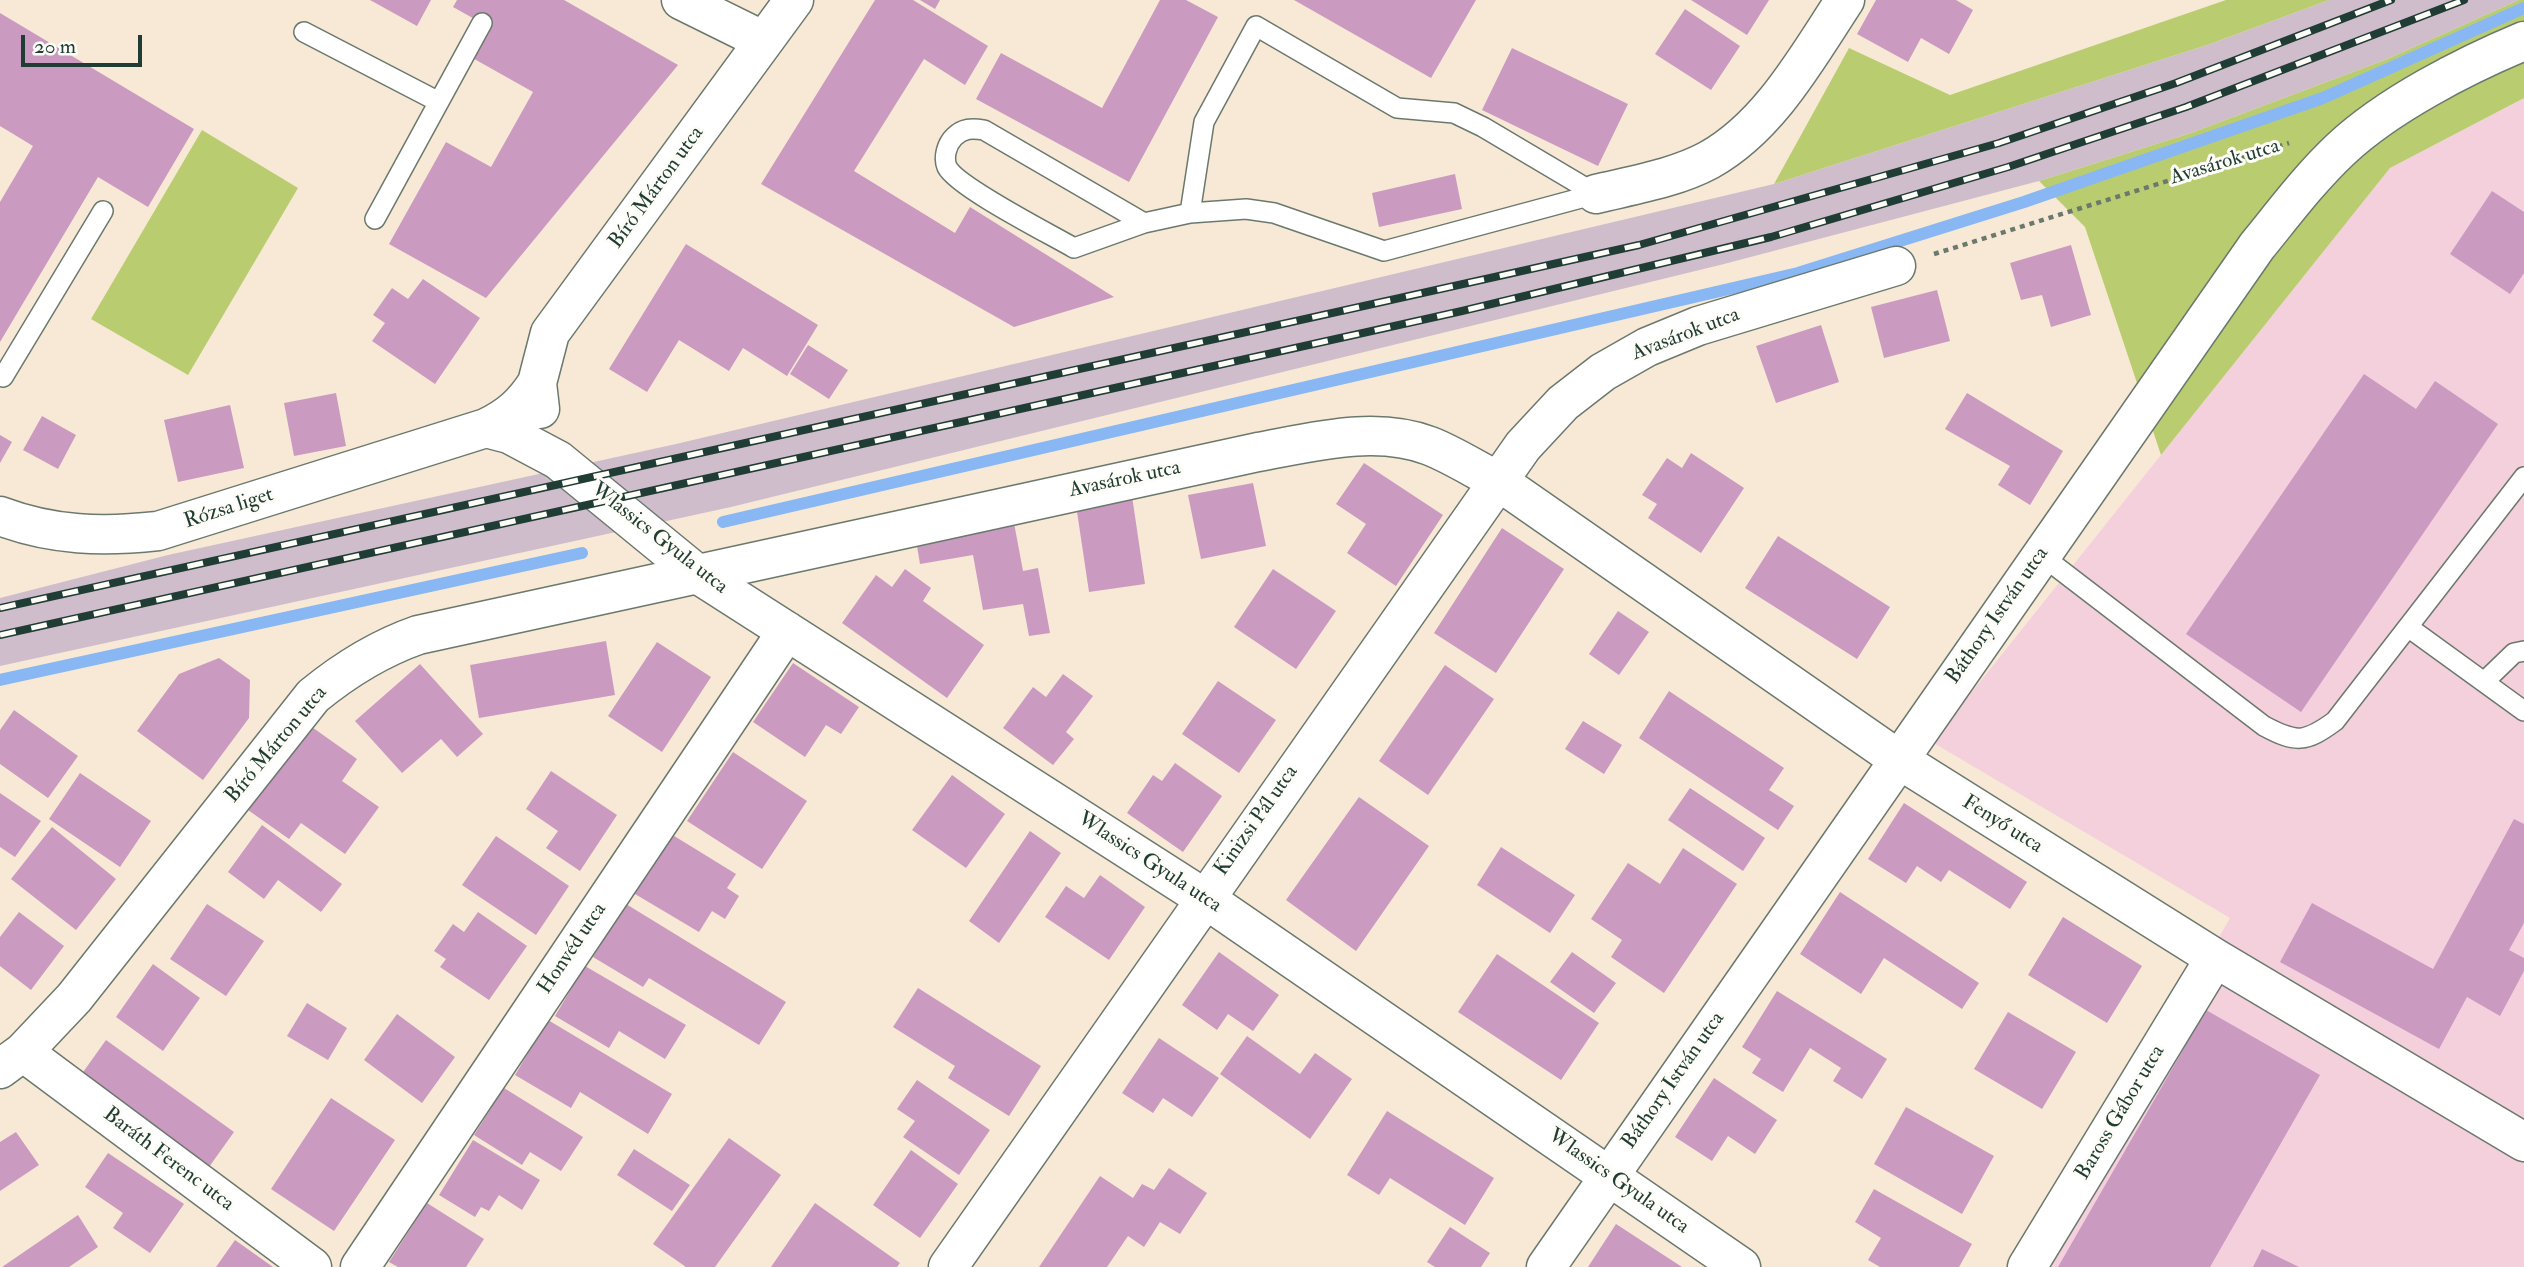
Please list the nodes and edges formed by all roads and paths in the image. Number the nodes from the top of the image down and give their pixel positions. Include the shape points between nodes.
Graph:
1 (681, 0) edge
2 (794, 0) edge
3 (1845, 0) edge
4 (482, 23) dead end
5 (304, 32) dead end
6 (764, 41) junction
7 (2524, 41) edge
8 (439, 102) junction
9 (2342, 148) junction
10 (1596, 194) junction
11 (103, 211) dead end
12 (1190, 213) junction
13 (375, 219) dead end
14 (1143, 223) junction
15 (1896, 266) joint
16 (550, 333) junction
17 (0, 375) edge
18 (537, 383) junction
19 (470, 433) junction
20 (558, 460) junction
21 (2524, 477) edge
22 (1498, 481) junction
23 (0, 516) edge
24 (2041, 555) junction
25 (696, 573) junction
26 (2408, 627) junction
27 (787, 631) junction
28 (2524, 651) edge
29 (2484, 682) junction
30 (2524, 711) edge
31 (1898, 759) junction
32 (1204, 898) junction
33 (2215, 958) junction
34 (11, 1060) edge
35 (2524, 1142) edge
36 (1608, 1175) junction
37 (313, 1267) edge
38 (360, 1267) edge
39 (948, 1267) edge
40 (1546, 1267) edge
41 (1741, 1267) edge
42 (2027, 1267) edge

1 - 6 street
2 - 6 street, Bíró Márton utca
3 - 10 street via 1778,96 1730,146 1677,173
4 - 8 lane
5 - 8 lane
6 - 16 street, Bíró Márton utca
7 - 9 street, Báthory István utca via 2449,78
8 - 13 lane
9 - 15 path, Avasárok utca via 2316,134
9 - 24 street, Báthory István utca via 2257,246
10 - 12 lane via 1384,251 1274,214 1246,209
10 - 12 lane via 1454,113 1397,108 1256,26 1204,122
11 - 17 lane via 4,377
12 - 14 lane
14 - 14 lane via 1074,248 962,183 947,167 950,141 970,128 984,130
15 - 22 street, Avasárok utca via 1698,326 1647,347 1603,372 1563,403
16 - 18 street, Bíró Márton utca
16 - 19 street, Rózsa liget
18 - 19 street, Rózsa liget via 508,418
18 - 20 street, Wlassics Gyula utca via 542,424
19 - 20 street, Wlassics Gyula utca via 509,434
19 - 23 street, Rózsa liget via 158,531 71,534
20 - 25 street, Wlassics Gyula utca
21 - 26 lane
22 - 25 street, Avasárok utca via 1430,446 1396,438 1335,438
22 - 31 street, Fenyő utca
22 - 32 street, Kinizsi Pál utca
24 - 26 lane via 2264,726 2288,739 2312,738 2335,721
24 - 31 street, Báthory István utca
25 - 27 street, Wlassics Gyula utca
25 - 34 street, Bíró Márton utca via 418,635 389,645 338,675 313,696 74,998
26 - 29 lane
27 - 32 street, Wlassics Gyula utca
27 - 38 street, Honvéd utca
28 - 29 lane via 2514,653
29 - 30 lane
31 - 33 street, Fenyő utca
31 - 36 street, Báthory István utca
32 - 36 street, Wlassics Gyula utca
32 - 39 street, Kinizsi Pál utca
33 - 35 street, Fenyő utca
33 - 42 street, Baross Gábor utca
34 - 37 street, Baráth Ferenc utca
36 - 40 street, Báthory István utca
36 - 41 street, Wlassics Gyula utca

